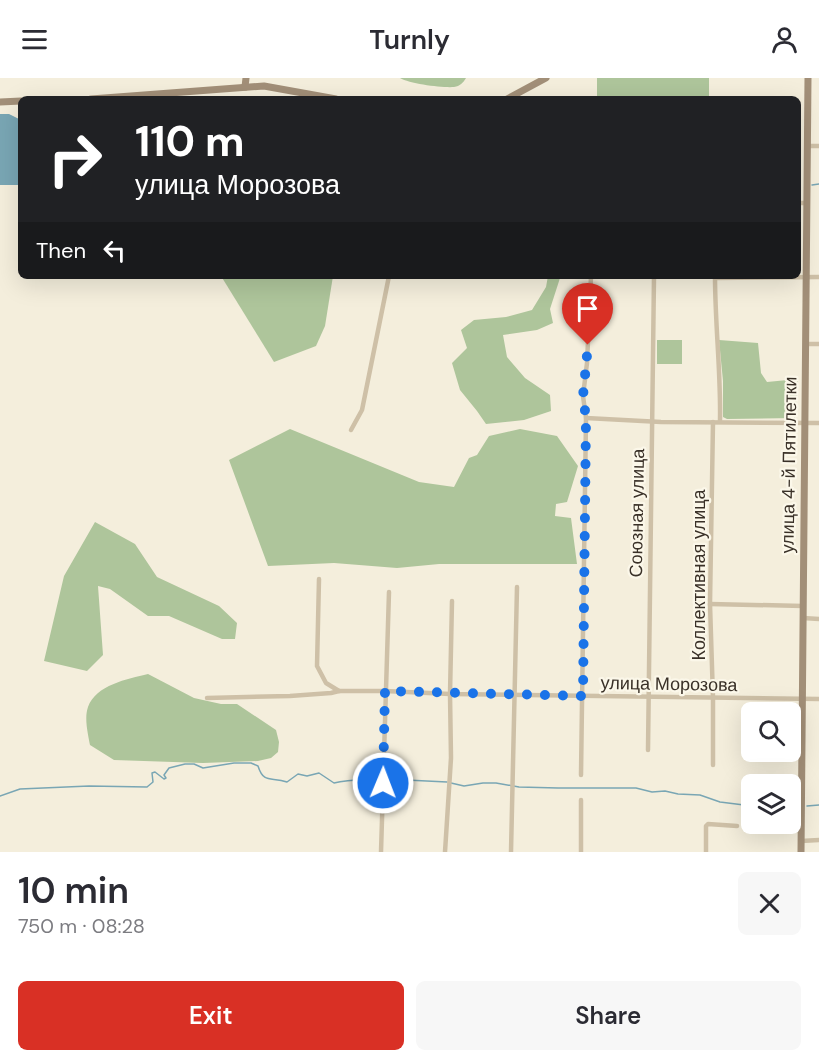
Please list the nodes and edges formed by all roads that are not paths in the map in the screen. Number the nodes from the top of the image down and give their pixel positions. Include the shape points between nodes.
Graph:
1 (237, 78) edge
2 (246, 78) edge
3 (546, 78) edge
4 (808, 78) edge
5 (245, 87) junction
6 (236, 88) junction
7 (130, 96) edge
8 (321, 96) edge
9 (513, 96) edge
10 (18, 101) edge
11 (0, 102) edge
12 (806, 146) junction
13 (819, 146) edge
14 (802, 203) edge
15 (801, 277) edge
16 (805, 277) junction
17 (819, 277) edge
18 (388, 279) edge
19 (591, 279) edge
20 (654, 279) edge
21 (715, 279) edge
22 (805, 344) junction
23 (819, 345) edge
24 (586, 418) junction
25 (720, 421) junction
26 (652, 422) junction
27 (713, 422) junction
28 (805, 422) junction
29 (819, 423) edge
30 (351, 430) dead end
31 (319, 579) dead end
32 (517, 587) dead end
33 (389, 592) dead end
34 (452, 601) dead end
35 (710, 604) junction
36 (803, 606) junction
37 (803, 618) junction
38 (819, 619) edge
39 (339, 691) junction
40 (385, 691) junction
41 (515, 693) junction
42 (450, 694) junction
43 (583, 696) junction
44 (649, 697) junction
45 (207, 698) dead end
46 (713, 698) junction
47 (802, 699) junction
48 (819, 699) edge
49 (648, 750) dead end
50 (713, 765) dead end
51 (581, 775) dead end
52 (580, 800) dead end
53 (737, 826) dead end
54 (819, 840) edge
55 (801, 841) junction
56 (381, 852) edge
57 (446, 852) edge
58 (511, 852) edge
59 (581, 852) edge
60 (706, 852) edge
61 (801, 852) edge

1 - 6 street
2 - 5 street
3 - 9 street
4 - 12 street, улица 4-й Пятилетки
5 - 6 street
5 - 8 street via 264,86
6 - 7 street
10 - 11 street
12 - 13 street
12 - 14 street, улица 4-й Пятилетки
14 - 16 street, улица 4-й Пятилетки
15 - 16 street
16 - 17 street
16 - 22 street, улица 4-й Пятилетки
18 - 30 street via 362,410
19 - 24 street via 583,396
20 - 26 street, Союзная улица
21 - 25 street
22 - 23 street
22 - 28 street, улица 4-й Пятилетки
24 - 26 street
24 - 43 street
25 - 27 street
25 - 28 street
26 - 27 street
26 - 44 street, Союзная улица
27 - 35 street, Коллективная улица
28 - 29 street
28 - 36 street, улица 4-й Пятилетки
31 - 39 street via 317,666 326,683
32 - 41 street
33 - 40 street
34 - 42 street
35 - 36 street
35 - 46 street, Коллективная улица
36 - 37 street, улица 4-й Пятилетки
37 - 38 street
37 - 47 street, улица 4-й Пятилетки
39 - 40 street, улица Морозова
39 - 45 street, улица Морозова
40 - 42 street, улица Морозова
40 - 56 street
41 - 42 street, улица Морозова
41 - 43 street, улица Морозова
41 - 58 street
42 - 57 street
43 - 44 street, улица Морозова
43 - 51 street
44 - 46 street, улица Морозова
44 - 49 street, Союзная улица
46 - 47 street, улица Морозова
46 - 50 street, Коллективная улица
47 - 48 street, улица Морозова
47 - 55 street, улица 4-й Пятилетки
52 - 59 street
53 - 60 street via 708,824
54 - 55 street
55 - 61 street, улица 4-й Пятилетки

